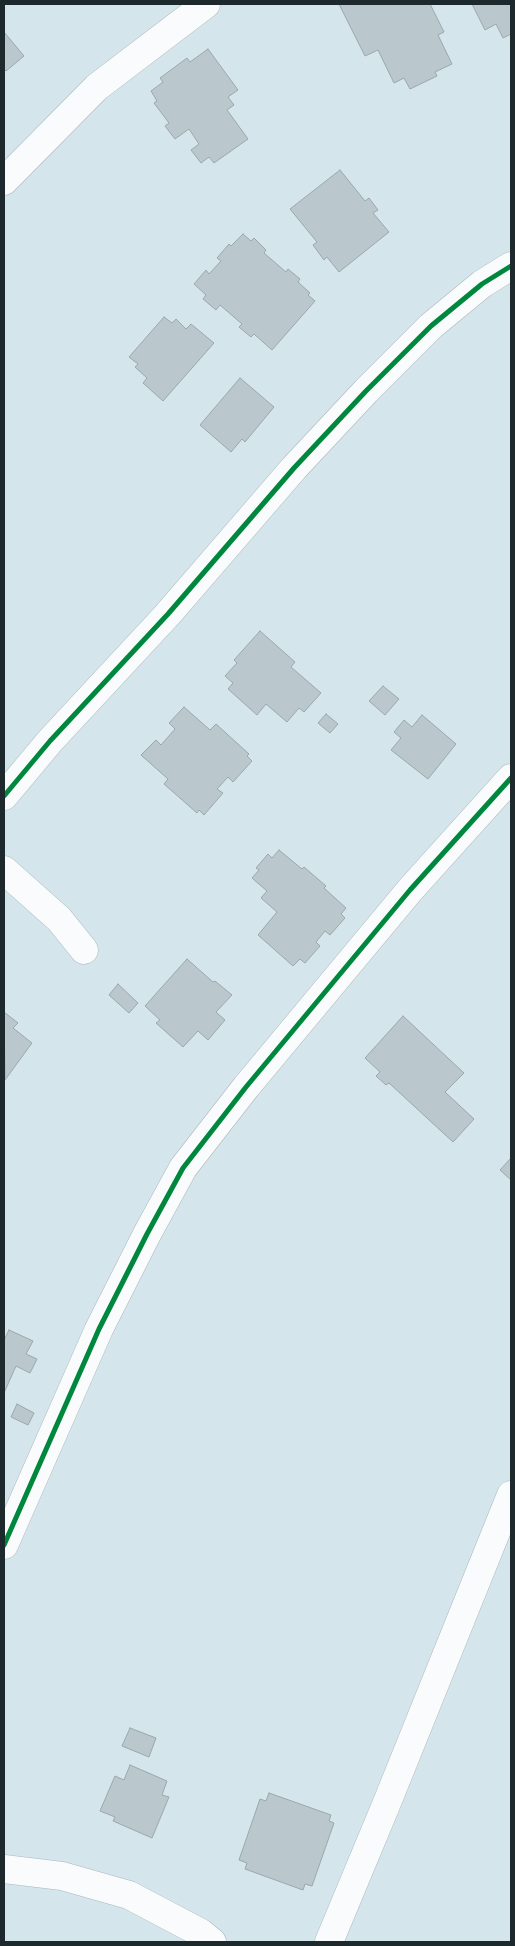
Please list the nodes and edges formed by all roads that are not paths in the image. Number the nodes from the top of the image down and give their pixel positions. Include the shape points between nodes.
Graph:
1 (206, 4) edge
2 (4, 182) edge
3 (511, 266) edge
4 (511, 778) edge
5 (4, 796) edge
6 (4, 870) edge
7 (84, 950) dead end
8 (511, 1494) edge
9 (4, 1544) edge
10 (4, 1869) edge
11 (212, 1942) edge
12 (329, 1942) edge

1 - 2 street via 97,87
3 - 5 street via 482,284 431,326 366,391
4 - 9 street via 391,913 183,1168 99,1329
6 - 7 street via 59,919
8 - 12 street
10 - 11 street via 62,1876 129,1895

